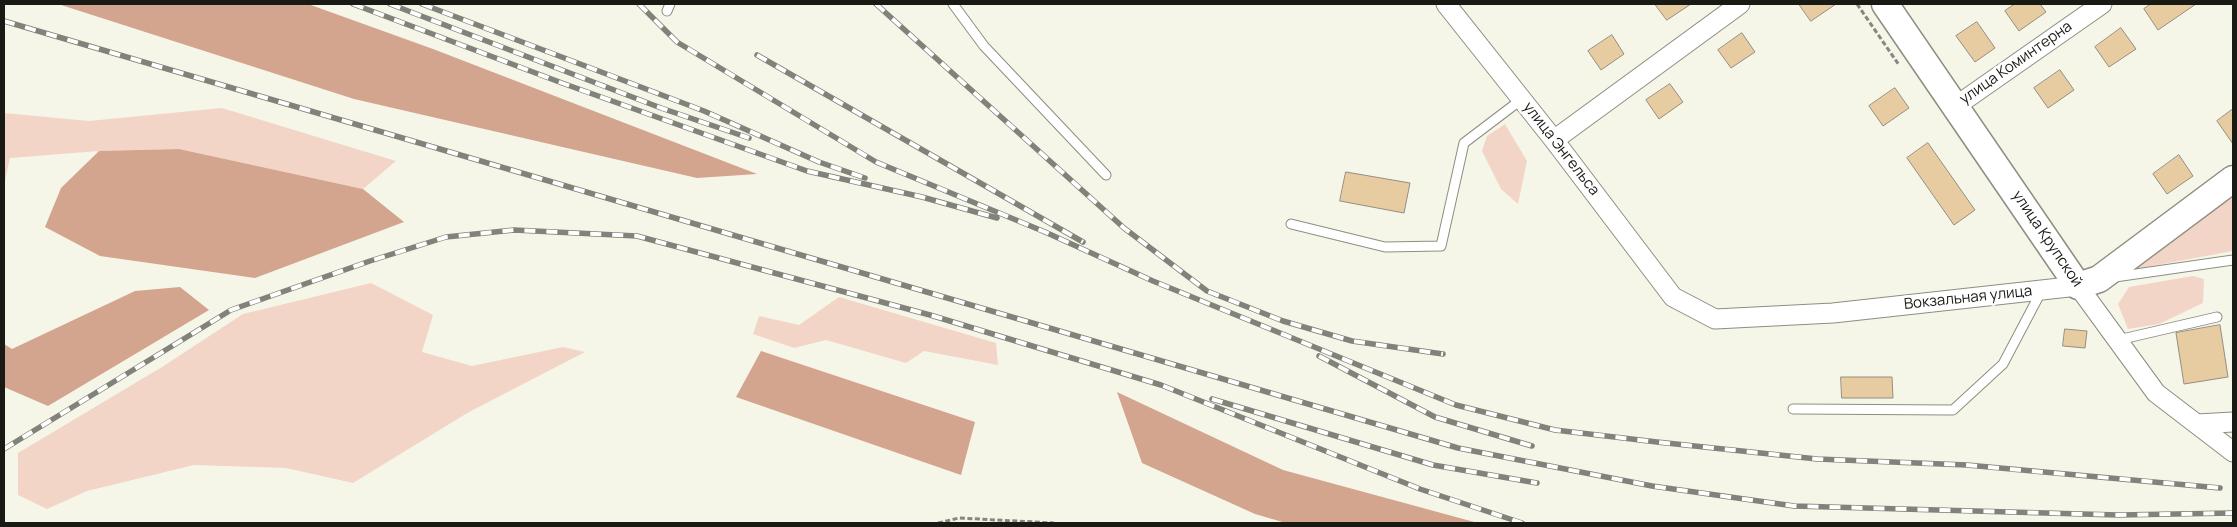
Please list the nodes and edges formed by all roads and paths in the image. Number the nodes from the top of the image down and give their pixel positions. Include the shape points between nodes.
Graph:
1 (953, 4) edge
2 (1446, 4) edge
3 (1740, 4) edge
4 (1885, 4) edge
5 (2102, 4) edge
6 (1522, 99) junction
7 (1956, 106) junction
8 (1554, 140) junction
9 (1106, 175) dead end
10 (2233, 179) edge
11 (1291, 224) dead end
12 (2233, 260) edge
13 (2089, 283) junction
14 (2042, 290) junction
15 (1674, 297) joint
16 (2217, 317) dead end
17 (2118, 340) junction
18 (1793, 409) dead end
19 (2233, 422) edge
20 (2196, 424) junction
21 (2233, 452) edge
22 (938, 523) edge
23 (1054, 523) edge

1 - 9 lane via 984,46
2 - 6 street, улица Энгельса
3 - 8 street
4 - 7 main road, улица Крупской
5 - 7 street, улица Коминтерна
6 - 8 street, улица Энгельса
6 - 11 lane via 1464,142 1441,246 1385,247
7 - 13 main road, улица Крупской
8 - 15 street, улица Энгельса
10 - 13 main road
12 - 13 lane
13 - 14 street, Вокзальная улица
13 - 17 street, улица Крупской
14 - 15 street, Вокзальная улица via 1833,313 1715,319
14 - 18 lane via 2003,364 1954,410
16 - 17 lane
17 - 20 street, улица Крупской via 2156,393
19 - 20 street
20 - 21 street, улица Крупской
22 - 23 path via 959,518

